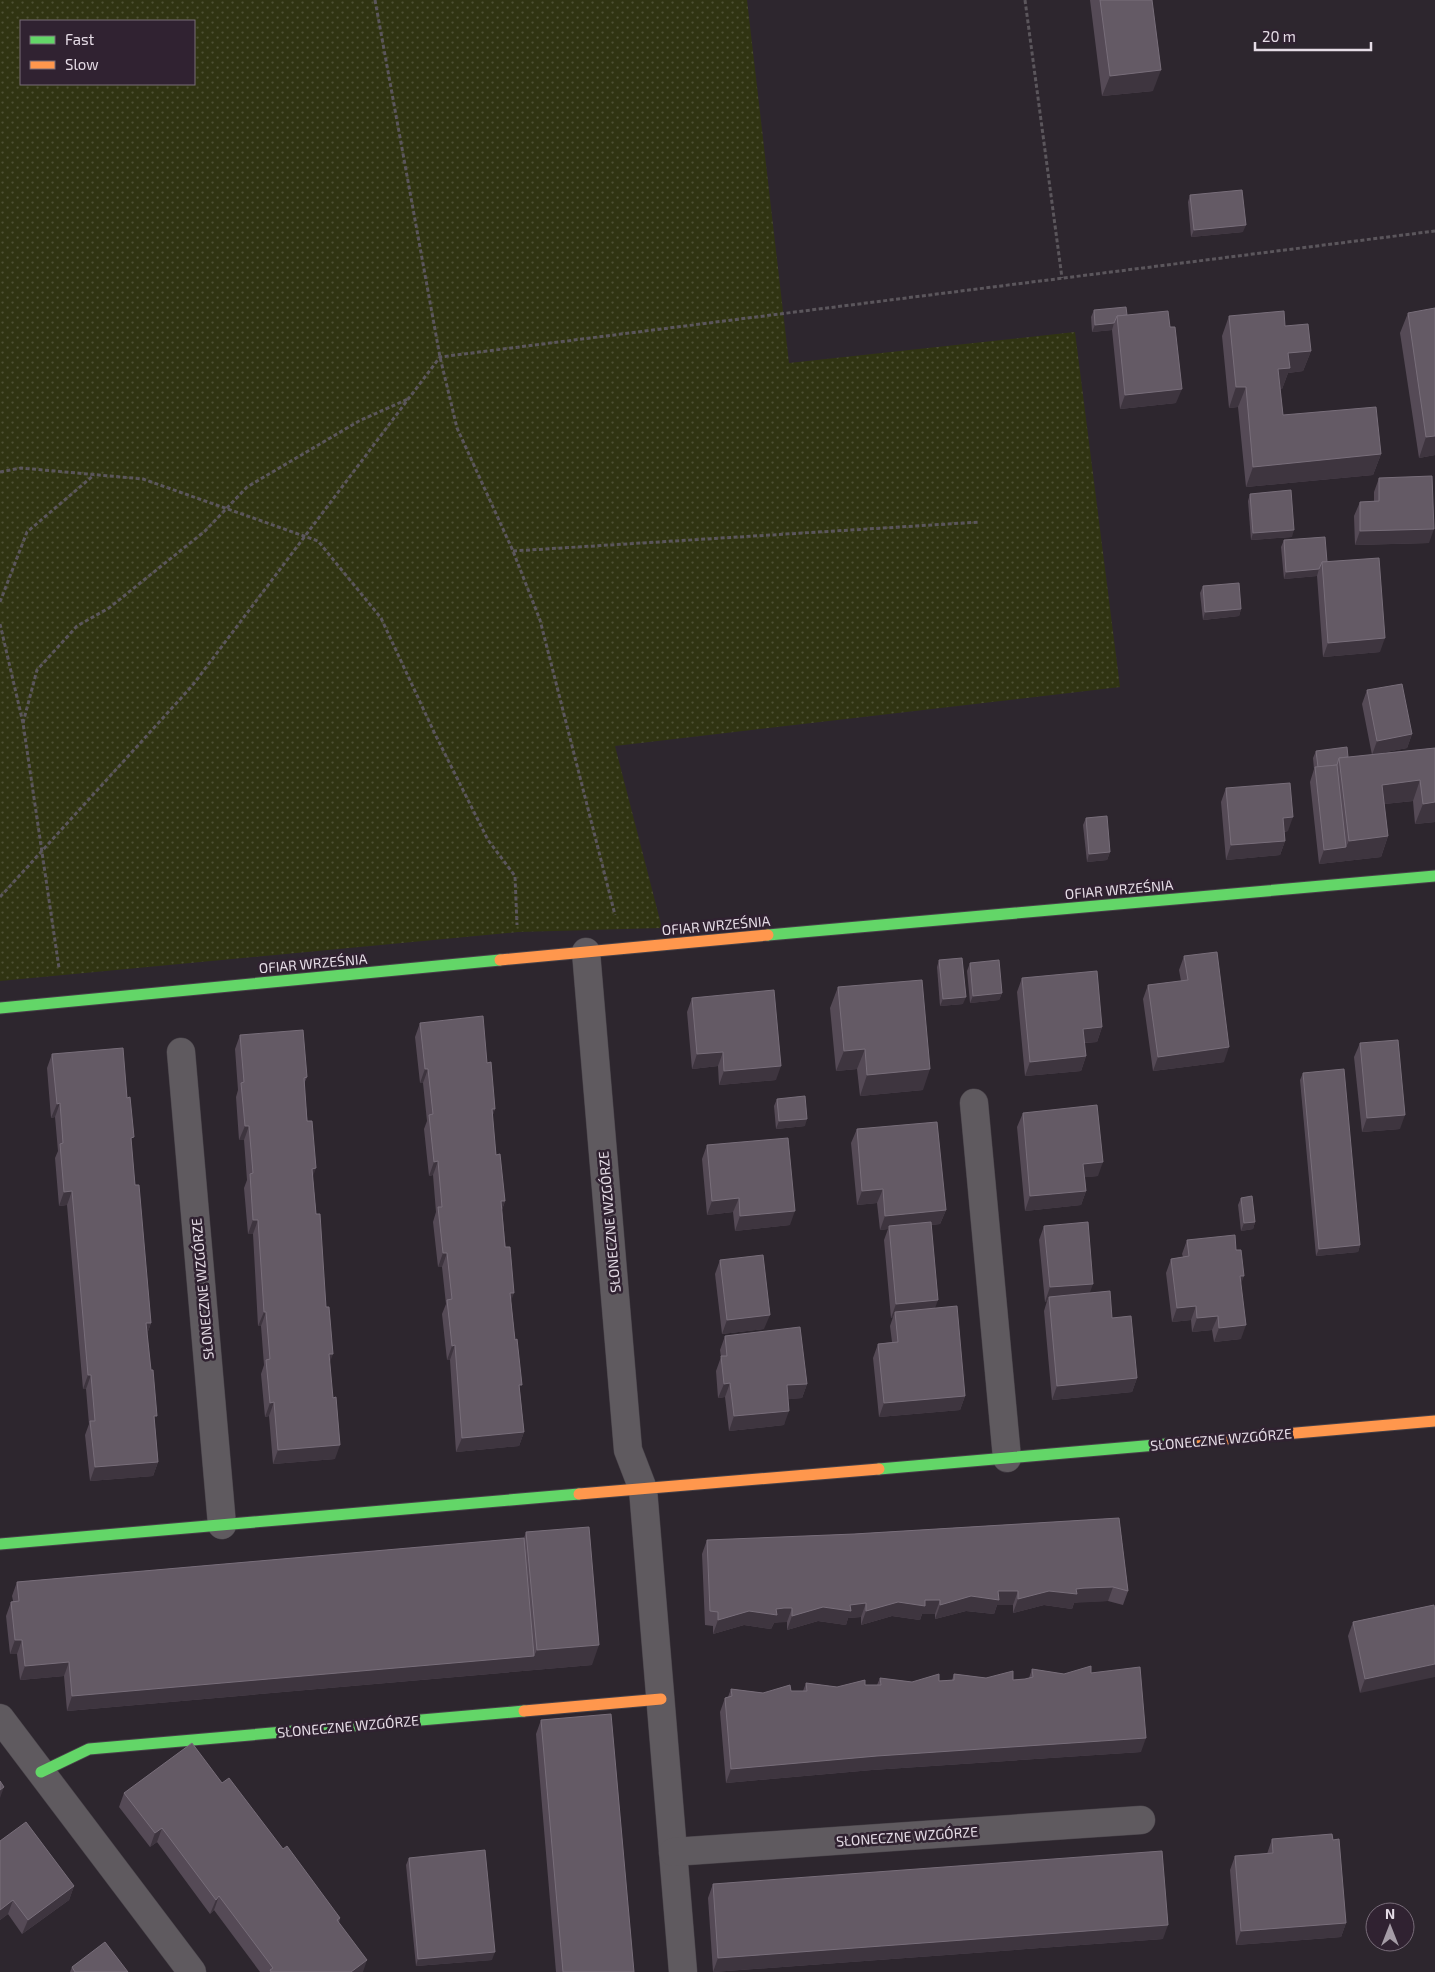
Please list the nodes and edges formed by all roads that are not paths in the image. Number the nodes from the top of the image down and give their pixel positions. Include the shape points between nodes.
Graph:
1 (1435, 876) edge
2 (586, 952) junction
3 (0, 1008) edge
4 (181, 1052) dead end
5 (974, 1103) dead end
6 (1435, 1421) edge
7 (1007, 1458) junction
8 (643, 1489) junction
9 (222, 1525) junction
10 (0, 1544) edge
11 (660, 1699) junction
12 (0, 1718) edge
13 (42, 1772) junction
14 (1141, 1820) dead end
15 (673, 1852) junction
16 (192, 1972) edge
17 (683, 1972) edge

1 - 2 street, OFIAR WRZEŚNIA
2 - 3 street, OFIAR WRZEŚNIA
2 - 8 street, SŁONECZNE WZGÓRZE via 628,1450
4 - 9 street, SŁONECZNE WZGÓRZE
5 - 7 street
6 - 7 street, SŁONECZNE WZGÓRZE
7 - 8 street, SŁONECZNE WZGÓRZE
8 - 9 street, SŁONECZNE WZGÓRZE
8 - 11 street, SŁONECZNE WZGÓRZE
9 - 10 street, SŁONECZNE WZGÓRZE
11 - 13 street, SŁONECZNE WZGÓRZE via 89,1749
11 - 15 street, SŁONECZNE WZGÓRZE
12 - 13 street
13 - 16 street
14 - 15 street, SŁONECZNE WZGÓRZE
15 - 17 street, SŁONECZNE WZGÓRZE

